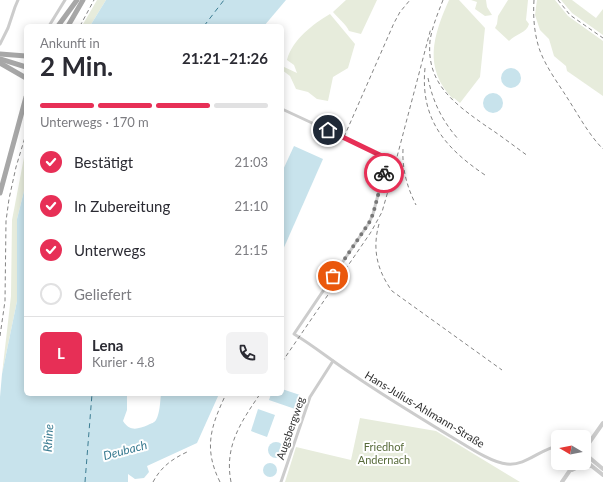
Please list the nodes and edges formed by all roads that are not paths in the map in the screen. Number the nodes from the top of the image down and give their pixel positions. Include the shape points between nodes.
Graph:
1 (18, 0) edge
2 (65, 0) edge
3 (77, 0) edge
4 (82, 0) edge
5 (50, 24) edge
6 (59, 24) edge
7 (69, 24) edge
8 (0, 44) edge
9 (0, 54) edge
10 (24, 56) edge
11 (0, 59) edge
12 (0, 63) edge
13 (24, 66) edge
14 (24, 77) edge
15 (24, 104) edge
16 (284, 110) edge
17 (0, 193) edge
18 (333, 361) junction
19 (603, 424) edge
20 (591, 440) edge
21 (551, 448) edge
22 (591, 458) edge
23 (591, 466) edge
24 (603, 469) edge
25 (570, 470) edge
26 (603, 475) edge
27 (281, 482) edge
28 (562, 482) edge

1 - 8 street
2 - 5 street
3 - 6 main road
4 - 7 main road
9 - 10 main road
11 - 13 main road
12 - 14 main road
15 - 17 main road
16 - 18 street, Hans-Julius-Ahlmann-Straße via 383,156 387,163 369,223 294,334
18 - 21 street, Hans-Julius-Ahlmann-Straße via 460,442 499,463 520,462
18 - 27 street, Augsbergweg via 310,397
19 - 20 street
22 - 24 street
23 - 26 street
25 - 28 street

